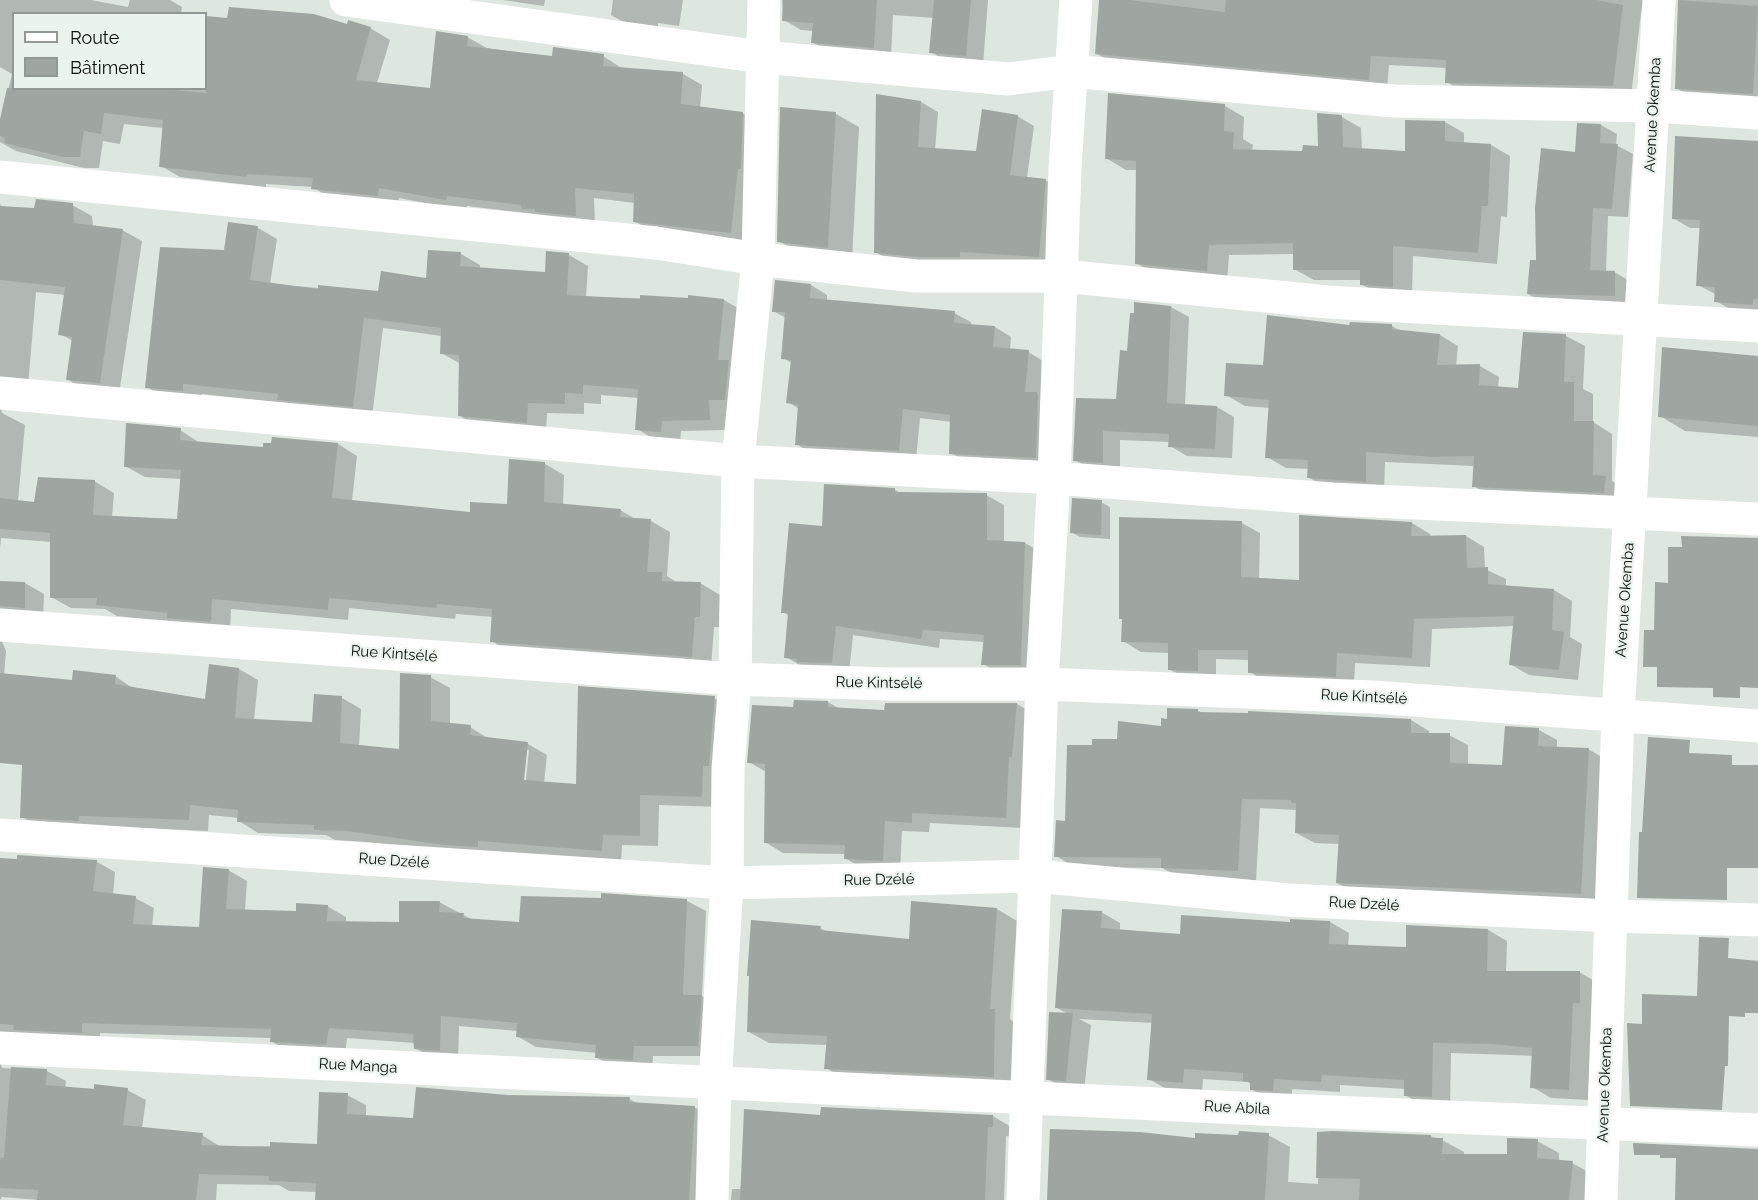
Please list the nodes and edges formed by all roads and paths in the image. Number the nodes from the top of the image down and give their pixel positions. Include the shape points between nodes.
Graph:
1 (346, 0) edge
2 (764, 0) edge
3 (1076, 0) edge
4 (1659, 0) edge
5 (762, 57) junction
6 (1071, 71) junction
7 (1654, 106) junction
8 (1758, 113) edge
9 (0, 177) edge
10 (758, 258) junction
11 (1062, 276) junction
12 (1642, 320) junction
13 (1758, 326) edge
14 (0, 393) edge
15 (738, 461) junction
16 (1054, 478) junction
17 (1631, 515) junction
18 (1758, 519) edge
19 (0, 626) edge
20 (735, 679) junction
21 (1042, 684) junction
22 (1618, 715) junction
23 (1758, 726) edge
24 (0, 835) edge
25 (1035, 876) junction
26 (727, 883) junction
27 (1610, 916) junction
28 (1758, 920) edge
29 (0, 1048) edge
30 (715, 1084) junction
31 (1028, 1096) junction
32 (1605, 1123) junction
33 (1758, 1130) edge
34 (712, 1200) edge
35 (1023, 1200) edge
36 (1601, 1200) edge

1 - 5 street
2 - 5 street
3 - 6 street
4 - 7 street, Avenue Okemba
5 - 6 street via 1008,79
5 - 10 street
6 - 7 street via 1394,101
6 - 11 street
7 - 8 street
7 - 12 street, Avenue Okemba
9 - 10 street via 656,243
10 - 11 street via 916,276
10 - 15 street
11 - 12 street via 1328,302
11 - 16 street
12 - 13 street
12 - 17 street, Avenue Okemba
14 - 15 street
15 - 16 street
15 - 20 street
16 - 17 street via 1332,499
16 - 21 street
17 - 18 street
17 - 22 street, Avenue Okemba
19 - 20 street, Rue Kintsélé
20 - 21 street, Rue Kintsélé
20 - 26 street via 728,769
21 - 22 street, Rue Kintsélé via 1374,697
21 - 25 street
22 - 23 street, Rue Kintsélé
22 - 27 street, Avenue Okemba
24 - 26 street, Rue Dzélé
25 - 26 street, Rue Dzélé
25 - 27 street, Rue Dzélé via 1288,900
25 - 31 street
26 - 30 street
27 - 28 street, Rue Dzélé
27 - 32 street, Avenue Okemba
29 - 30 street, Rue Manga
30 - 31 street, Rue Abila
30 - 34 street
31 - 32 street, Rue Abila
31 - 35 street
32 - 33 street, Rue Abila
32 - 36 street, Avenue Okemba

